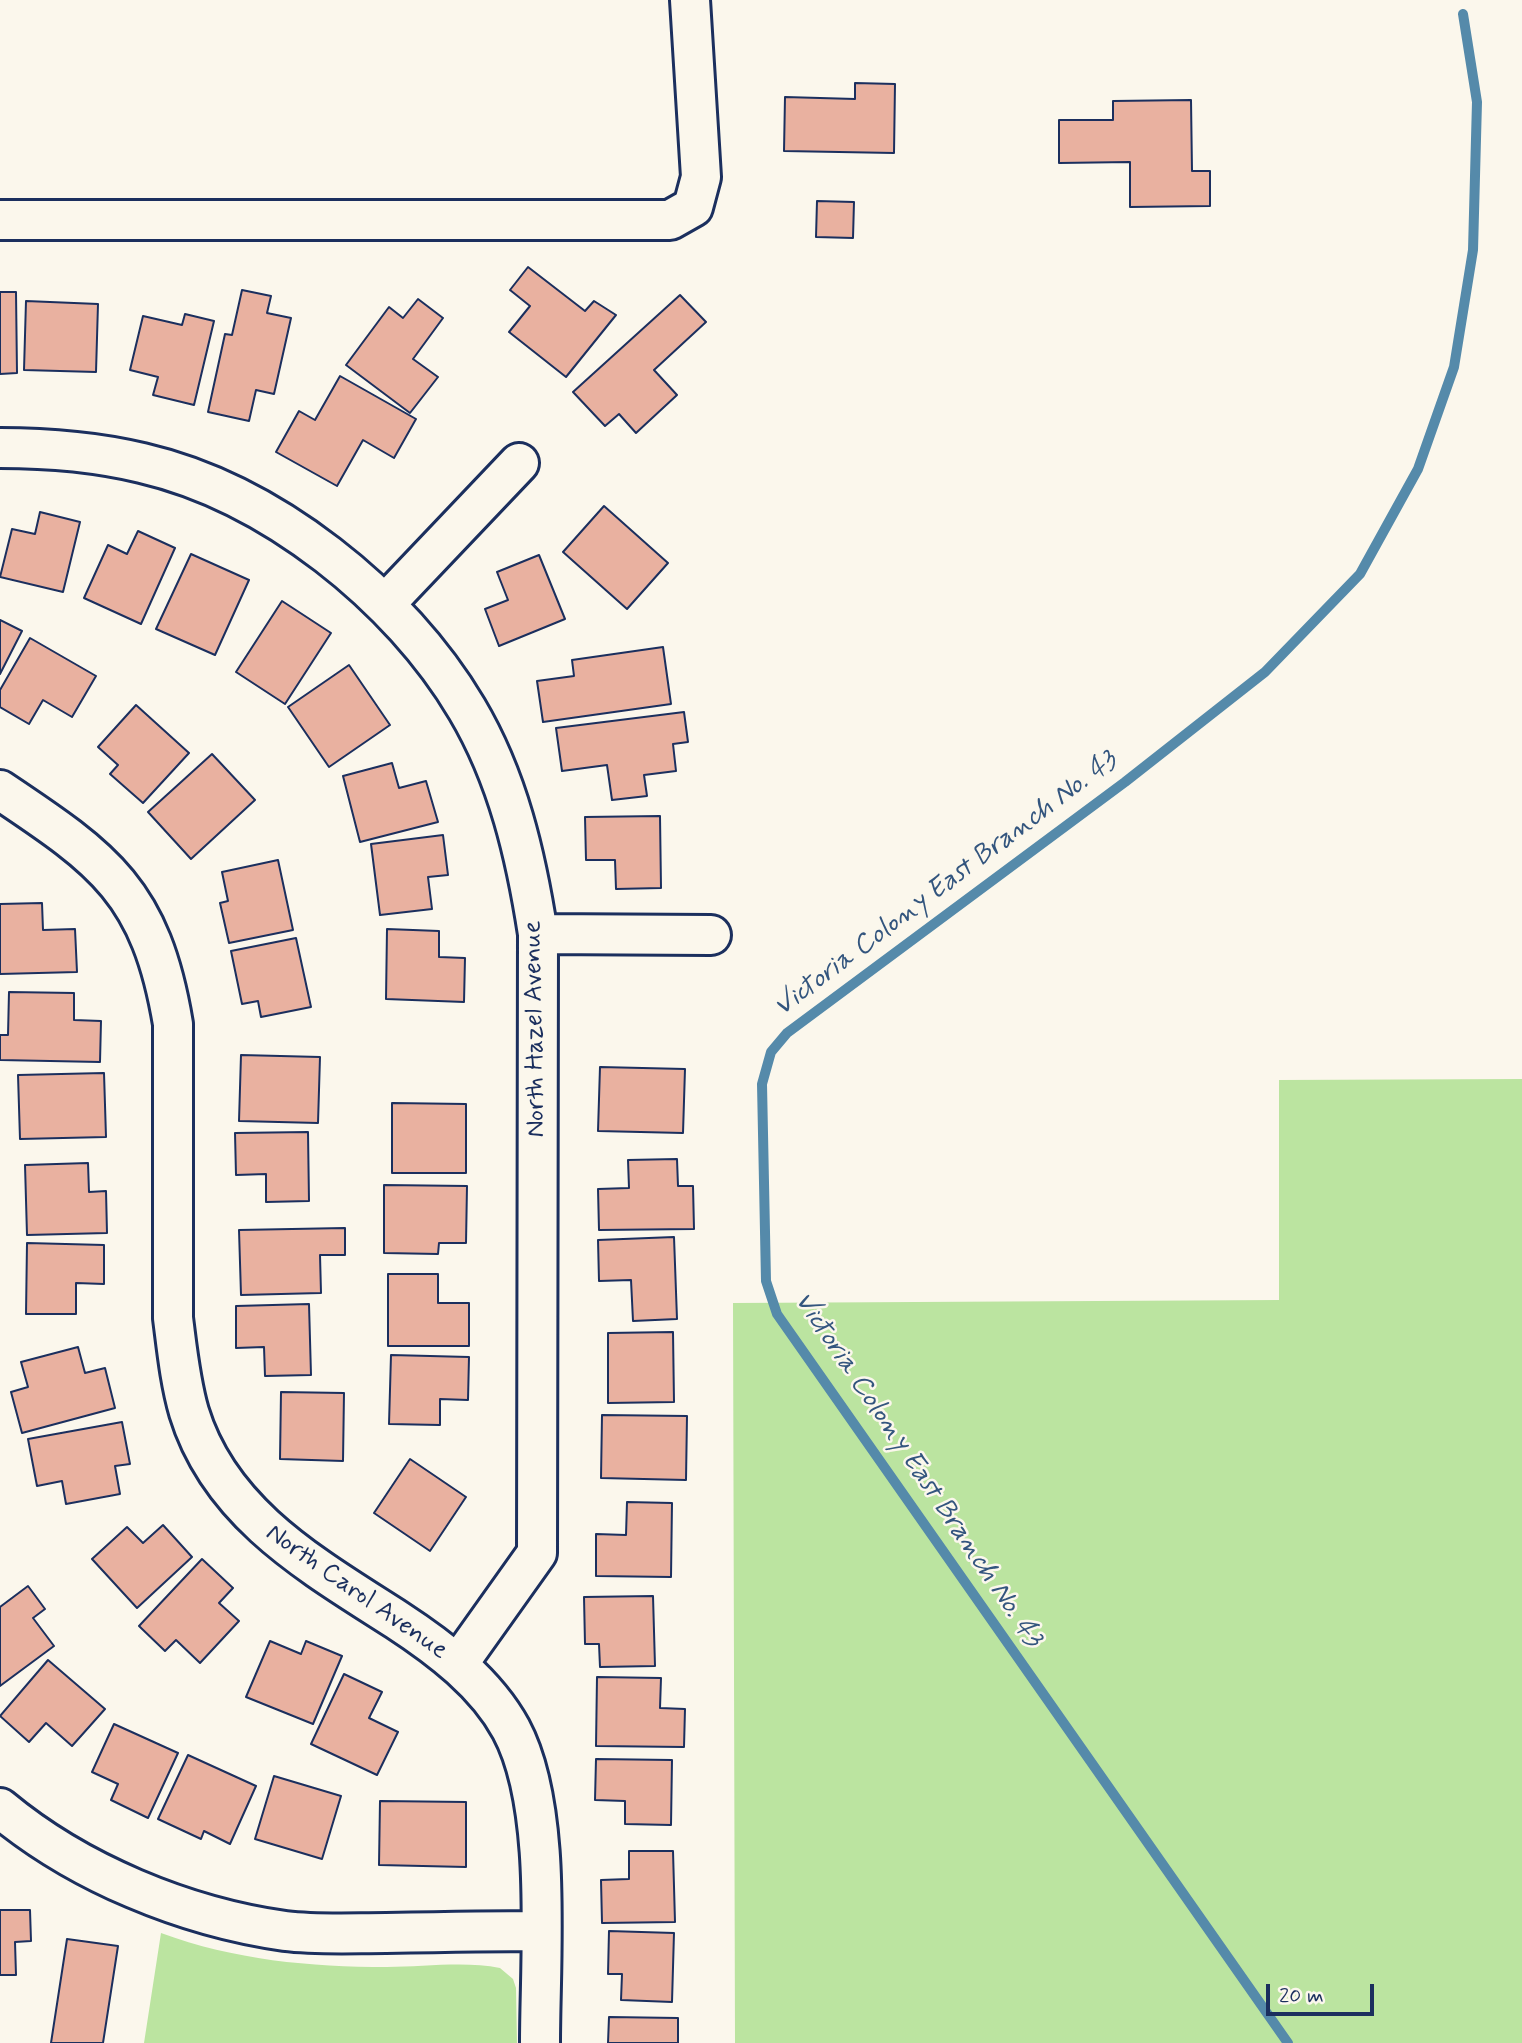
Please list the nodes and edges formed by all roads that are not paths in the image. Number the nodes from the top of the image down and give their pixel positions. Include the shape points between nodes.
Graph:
1 (690, 0) edge
2 (0, 220) edge
3 (0, 448) edge
4 (519, 463) dead end
5 (385, 604) junction
6 (0, 790) edge
7 (538, 934) junction
8 (711, 935) dead end
9 (457, 1664) junction
10 (0, 1808) edge
11 (540, 1931) junction
12 (540, 2043) edge

1 - 2 street via 701,177 693,207 670,219
3 - 5 street, North Hazel Avenue via 143,463 207,486 292,531
4 - 5 street
5 - 7 street, North Hazel Avenue via 430,654 467,710 502,782 527,862
6 - 9 street, North Carol Avenue via 77,842 107,869 132,901 165,977 173,1024 173,1318 178,1366 204,1449 260,1525 299,1557 419,1634
7 - 8 street
7 - 9 street, North Hazel Avenue via 537,1553
9 - 11 street, North Carol Avenue via 511,1729 531,1782
10 - 11 street via 72,1856 137,1889 227,1919 286,1931
11 - 12 street, North Carol Avenue

